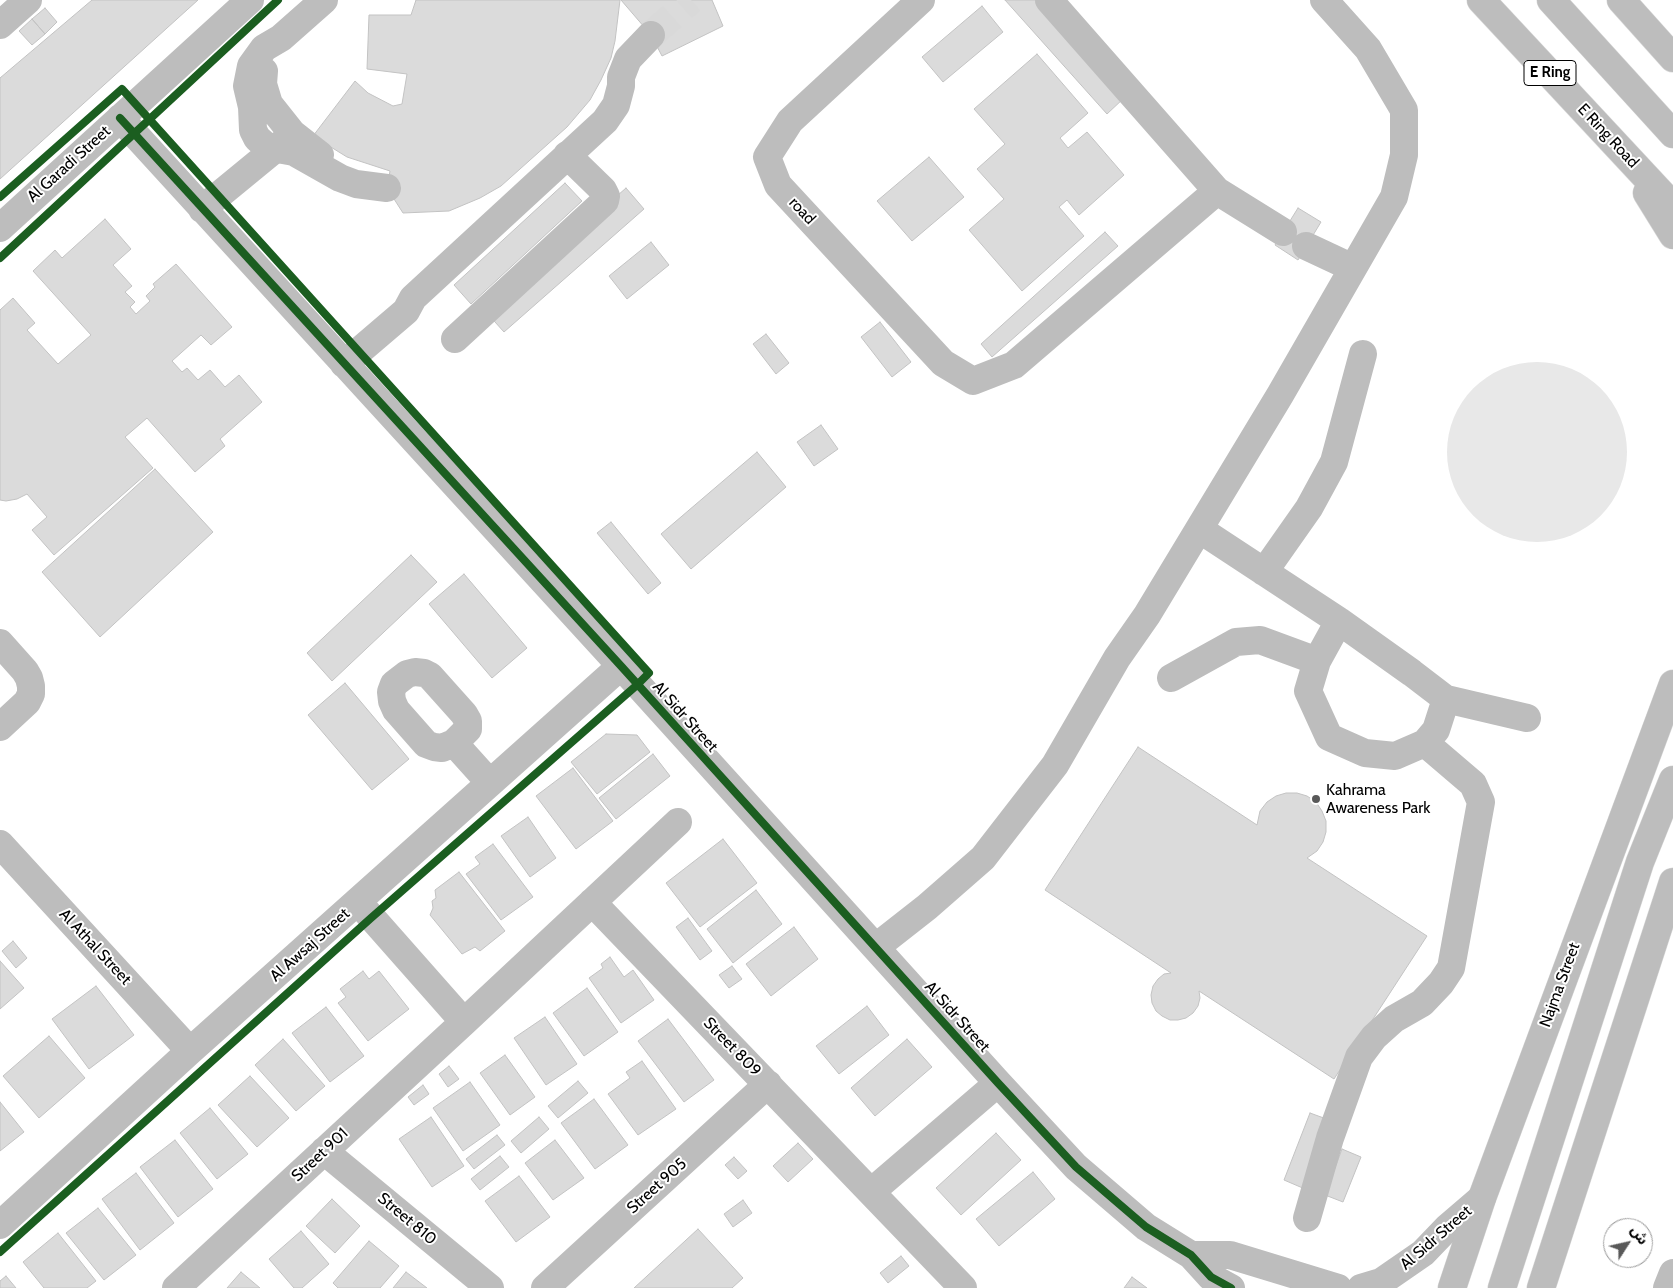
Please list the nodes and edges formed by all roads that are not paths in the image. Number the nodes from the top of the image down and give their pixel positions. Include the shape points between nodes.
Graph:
1 (28, 0) edge
2 (250, 0) edge
3 (324, 0) edge
4 (921, 0) edge
5 (1049, 0) edge
6 (1324, 0) edge
7 (1481, 0) edge
8 (1552, 0) edge
9 (1621, 0) edge
10 (0, 25) edge
11 (652, 35) tunnel mouth
12 (1673, 58) edge
13 (120, 118) junction
14 (1673, 134) edge
15 (274, 140) junction
16 (1619, 146) junction
17 (568, 155) junction
18 (387, 185) dead end
19 (1217, 191) junction
20 (196, 203) junction
21 (1673, 206) edge
22 (0, 228) edge
23 (1283, 232) dead end
24 (1673, 235) edge
25 (1306, 246) dead end
26 (1353, 268) junction
27 (455, 339) dead end
28 (1363, 354) dead end
29 (340, 360) junction
30 (1199, 529) junction
31 (1264, 572) junction
32 (1339, 621) junction
33 (0, 643) edge
34 (1317, 661) junction
35 (621, 666) junction
36 (1172, 678) dead end
37 (1673, 684) edge
38 (1446, 699) junction
39 (1527, 718) dead end
40 (0, 728) edge
41 (1425, 743) junction
42 (454, 744) dead end
43 (1673, 780) edge
44 (490, 784) junction
45 (678, 822) dead end
46 (0, 844) edge
47 (1673, 882) edge
48 (358, 902) junction
49 (592, 902) junction
50 (876, 947) junction
51 (464, 1022) junction
52 (190, 1051) junction
53 (998, 1083) junction
54 (768, 1084) junction
55 (324, 1150) junction
56 (871, 1192) junction
57 (1482, 1198) junction
58 (1307, 1218) dead end
59 (0, 1225) edge
60 (1191, 1255) junction
61 (1673, 1272) edge
62 (176, 1288) edge
63 (490, 1288) edge
64 (545, 1288) edge
65 (963, 1288) edge
66 (1231, 1288) edge
67 (1338, 1288) edge
68 (1361, 1288) edge
69 (1452, 1288) edge
70 (1502, 1288) edge
71 (1540, 1288) edge
72 (1667, 1288) edge

1 - 10 street
2 - 13 street, Al Garadi Street
3 - 15 street via 281,38 264,48 251,66 247,86 252,122
4 - 19 street, road via 790,121 767,158 778,185 943,363 973,381 1014,365
5 - 19 street
6 - 26 street via 1368,49 1404,110 1404,155 1394,197
7 - 16 street, E Ring Road / E Ring
8 - 14 street
9 - 12 street
11 - 17 street via 628,58 619,96 611,113
13 - 20 street, Al Sidr Street
13 - 22 street, Al Garadi Street
15 - 18 street via 340,178 356,184
15 - 20 street
16 - 21 street, E Ring Road / E Ring
16 - 24 street
17 - 27 street via 603,190 605,201
17 - 29 street via 413,298 406,311
19 - 23 street
20 - 29 street, Al Sidr Street
25 - 26 street
26 - 30 street
28 - 31 street via 1334,462 1309,508
29 - 35 street, Al Sidr Street
30 - 31 street
30 - 50 street via 1117,658 1055,765 983,858
31 - 32 street
32 - 34 street
32 - 38 street
33 - 40 street via 25,671 31,694
34 - 36 street via 1260,640 1236,642
34 - 41 street via 1308,691 1329,737 1365,753 1395,756
35 - 44 street, Al Awsaj Street
35 - 50 street, Al Sidr Street
37 - 57 street, Najma Street
38 - 39 street
38 - 41 street via 1436,730
41 - 58 street via 1473,784 1481,802 1451,968 1422,1003 1394,1019 1374,1037 1359,1057 1330,1138
42 - 44 street
43 - 70 street via 1640,862
44 - 48 street, Al Awsaj Street
45 - 49 street, Street 901
46 - 52 street, Al Athal Street
47 - 71 street
48 - 51 street
48 - 52 street, Al Awsaj Street
49 - 51 street, Street 901
49 - 54 street, Street 809
50 - 53 street, Al Sidr Street
51 - 55 street, Street 901
52 - 59 street, Al Awsaj Street
53 - 56 street
53 - 60 street, Al Sidr Street via 1076,1167 1146,1227
54 - 56 street, Street 809
54 - 64 street, Street 905
55 - 62 street, Street 901
55 - 63 street, Street 810
56 - 65 street, Street 809
57 - 68 street, Al Sidr Street via 1423,1253 1381,1282
57 - 69 street, Najma Street
60 - 66 street, Al Sidr Street via 1212,1277
60 - 67 street via 1230,1255
61 - 72 street

